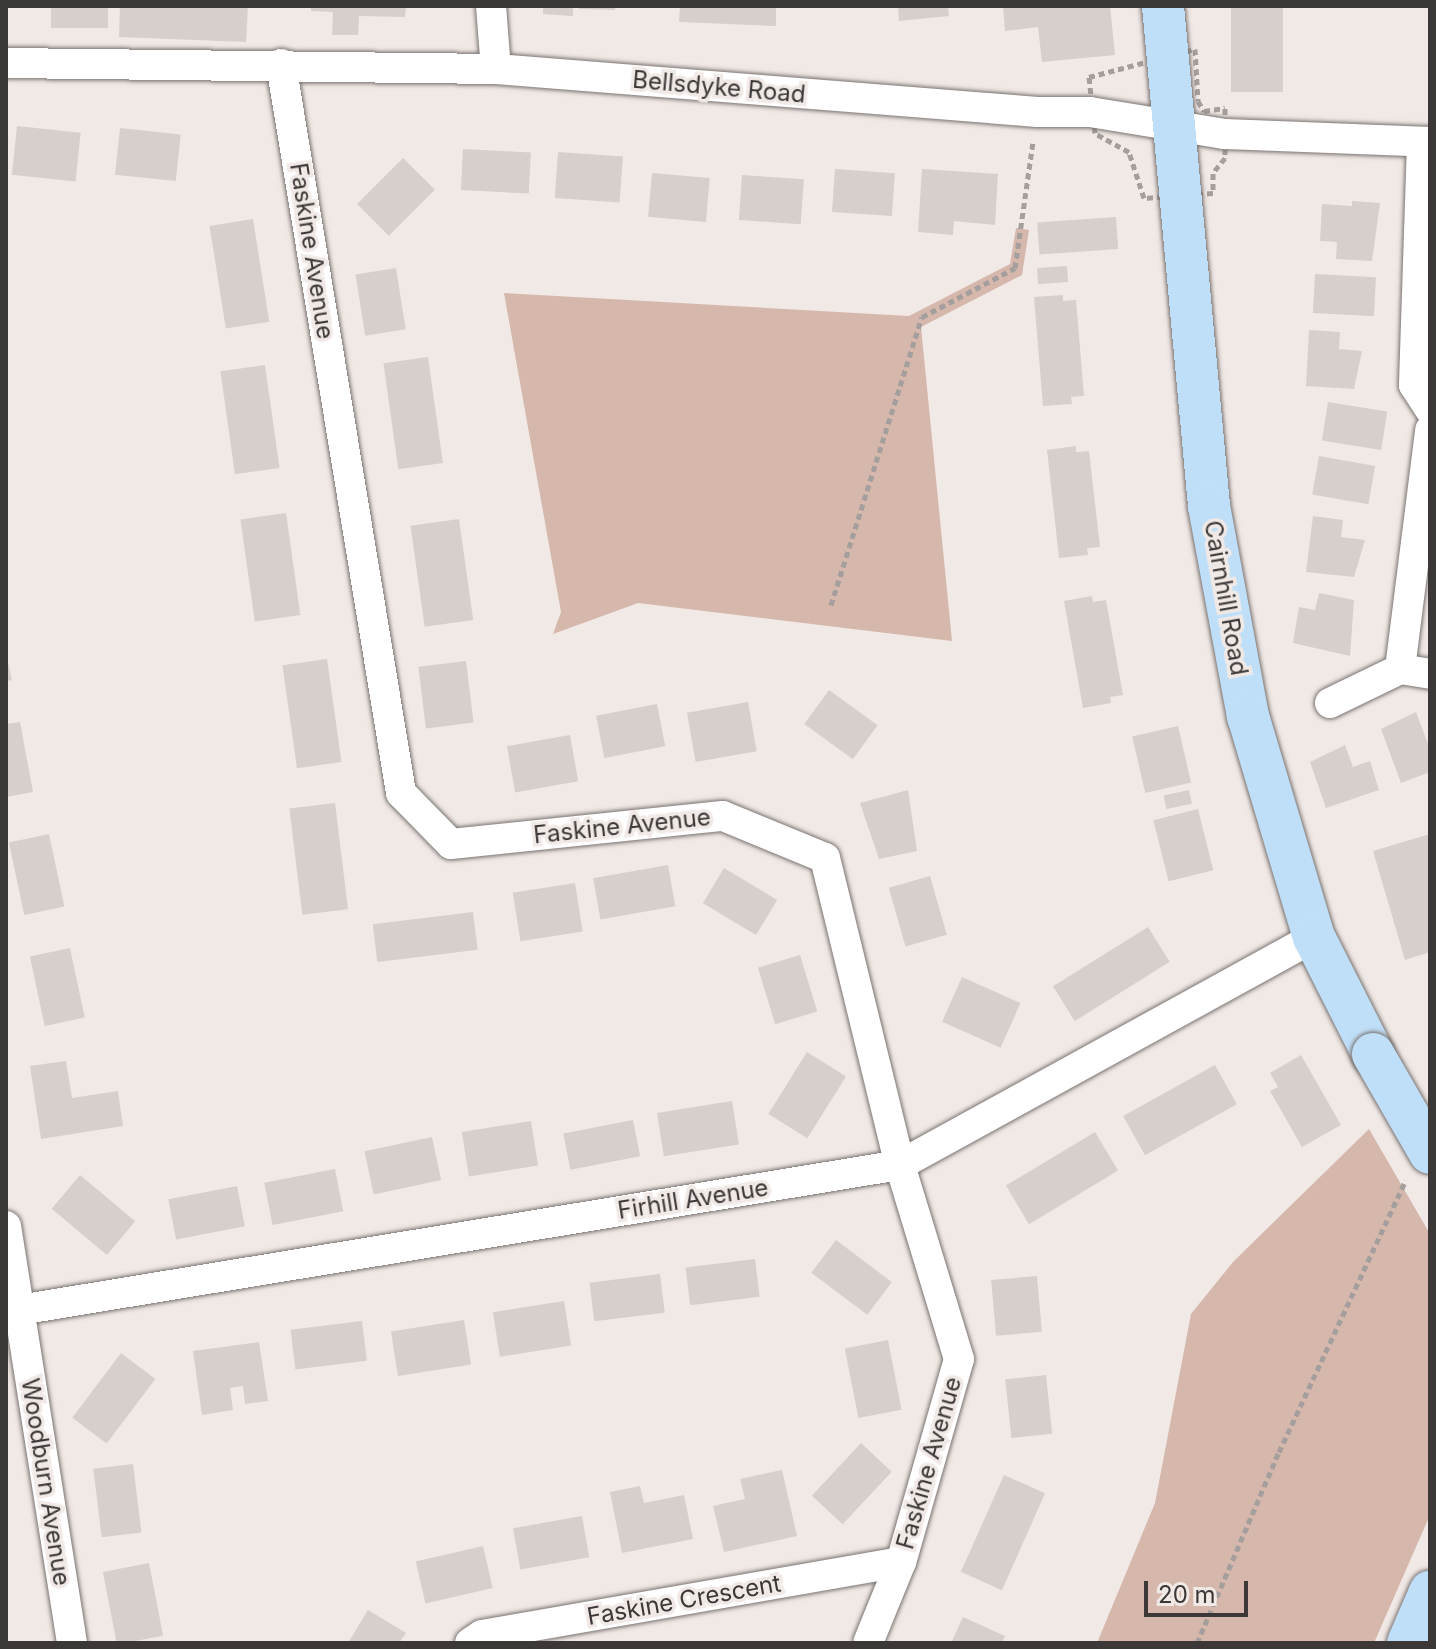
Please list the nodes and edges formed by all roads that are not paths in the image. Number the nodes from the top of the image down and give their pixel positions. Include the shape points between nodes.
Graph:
1 (491, 6) edge
2 (1163, 6) edge
3 (6, 63) edge
4 (281, 64) junction
5 (496, 69) junction
6 (1174, 127) junction
7 (1426, 142) edge
8 (1430, 410) edge
9 (1430, 430) edge
10 (1400, 669) junction
11 (1430, 674) edge
12 (1330, 703) dead end
13 (1314, 937) junction
14 (1420, 1161) edge
15 (900, 1165) junction
16 (6, 1226) edge
17 (19, 1310) junction
18 (901, 1562) junction
19 (1430, 1592) edge
20 (72, 1643) edge
21 (470, 1643) edge
22 (868, 1643) edge
23 (1408, 1643) edge

1 - 5 street
2 - 6 main road, Cairnhill Road
3 - 4 street, Bellsdyke Road
4 - 5 street, Bellsdyke Road
4 - 15 street, Faskine Avenue via 401,793 451,844 723,816 825,858
5 - 6 street, Bellsdyke Road via 1090,112
6 - 7 street, Bellsdyke Road
6 - 13 main road, Cairnhill Road via 1209,506 1248,716
7 - 8 street via 1414,385
9 - 10 street
10 - 11 street
10 - 12 street
13 - 14 main road, Cairnhill Road, bridge
13 - 15 street, Firhill Avenue
15 - 17 street, Firhill Avenue
15 - 18 street, Faskine Avenue via 959,1359
16 - 17 street, Woodburn Avenue
17 - 20 street, Woodburn Avenue
18 - 21 street, Faskine Crescent via 482,1635
18 - 22 street, Faskine Avenue
19 - 23 main road

